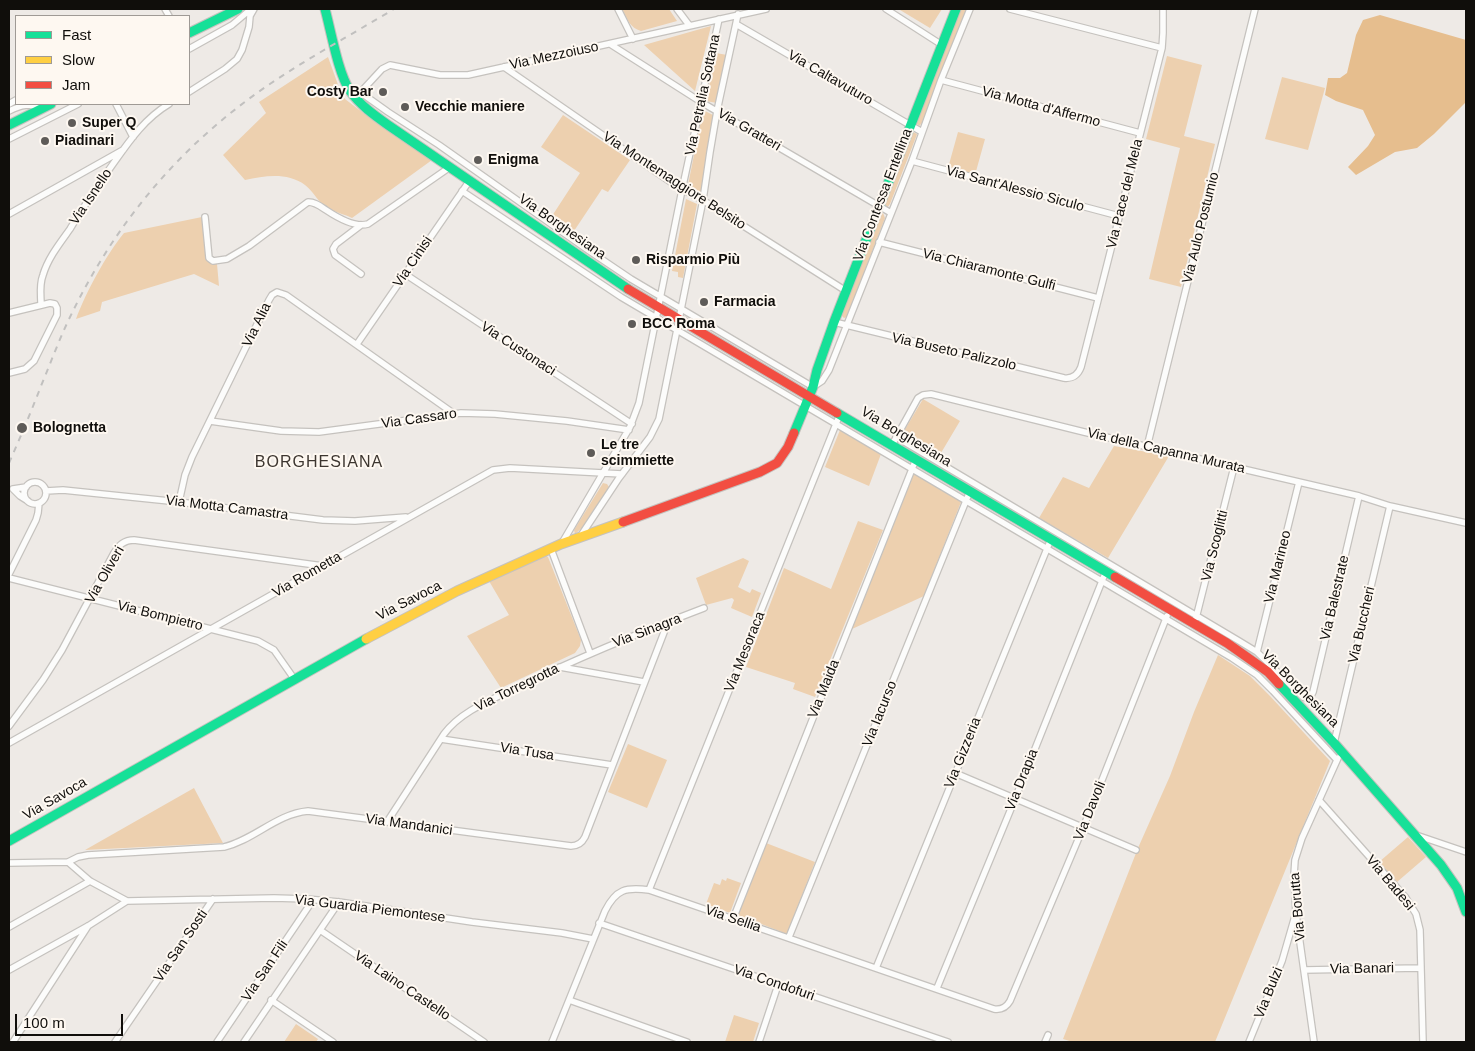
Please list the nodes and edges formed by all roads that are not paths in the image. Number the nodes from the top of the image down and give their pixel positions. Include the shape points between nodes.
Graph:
1 (238, 9) edge
2 (252, 9) edge
3 (325, 9) edge
4 (618, 9) edge
5 (677, 9) edge
6 (766, 9) edge
7 (886, 9) edge
8 (956, 9) edge
9 (970, 9) edge
10 (1010, 9) edge
11 (1163, 9) edge
12 (1255, 9) edge
13 (738, 14) junction
14 (719, 19) junction
15 (736, 24) junction
16 (689, 25) junction
17 (190, 33) edge
18 (633, 38) junction
19 (610, 44) junction
20 (942, 45) junction
21 (190, 48) edge
22 (1162, 48) junction
23 (504, 67) junction
24 (941, 80) junction
25 (190, 91) edge
26 (358, 95) junction
27 (701, 102) junction
28 (25, 105) edge
29 (76, 105) edge
30 (117, 105) edge
31 (168, 105) edge
32 (47, 106) edge
33 (9, 111) edge
34 (717, 111) junction
35 (388, 112) junction
36 (382, 121) junction
37 (9, 125) edge
38 (911, 125) junction
39 (922, 132) junction
40 (1140, 133) junction
41 (133, 137) junction
42 (9, 138) edge
43 (123, 150) junction
44 (912, 161) junction
45 (450, 167) junction
46 (470, 180) junction
47 (682, 190) junction
48 (462, 191) junction
49 (703, 200) junction
50 (879, 206) junction
51 (891, 213) junction
52 (9, 214) edge
53 (1119, 216) junction
54 (205, 217) dead end
55 (361, 225) junction
56 (879, 242) junction
57 (360, 274) dead end
58 (405, 274) junction
59 (846, 291) junction
60 (662, 296) junction
61 (1098, 298) junction
62 (41, 305) junction
63 (659, 307) junction
64 (682, 308) junction
65 (9, 313) edge
66 (657, 318) junction
67 (680, 319) junction
68 (834, 322) junction
69 (846, 326) junction
70 (678, 330) junction
71 (357, 344) junction
72 (9, 374) edge
73 (1074, 376) joint
74 (813, 387) junction
75 (807, 400) junction
76 (453, 413) junction
77 (840, 414) junction
78 (210, 421) junction
79 (836, 424) junction
80 (630, 427) junction
81 (894, 441) junction
82 (1147, 447) junction
83 (914, 464) junction
84 (1234, 467) junction
85 (603, 472) junction
86 (622, 474) junction
87 (1299, 482) junction
88 (26, 487) junction
89 (11, 488) edge
90 (46, 492) junction
91 (968, 495) junction
92 (1358, 496) junction
93 (28, 501) junction
94 (180, 502) junction
95 (39, 503) junction
96 (1390, 506) junction
97 (408, 517) junction
98 (1466, 523) edge
99 (580, 537) junction
100 (1051, 539) junction
101 (561, 544) junction
102 (1048, 548) junction
103 (550, 549) junction
104 (323, 566) junction
105 (1106, 571) junction
106 (9, 574) edge
107 (9, 578) edge
108 (1102, 581) junction
109 (91, 598) junction
110 (704, 608) dead end
111 (1168, 614) junction
112 (1196, 620) junction
113 (668, 622) junction
114 (210, 629) junction
115 (1257, 652) junction
116 (590, 653) junction
117 (1235, 654) junction
118 (560, 667) junction
119 (294, 680) junction
120 (644, 682) junction
121 (1309, 698) joint
122 (9, 726) edge
123 (441, 739) junction
124 (9, 743) edge
125 (1334, 743) junction
126 (1339, 756) junction
127 (612, 765) junction
128 (955, 773) junction
129 (1015, 799) junction
130 (1319, 800) junction
131 (387, 822) junction
132 (1083, 828) junction
133 (1415, 835) junction
134 (9, 841) edge
135 (1136, 850) dead end
136 (1466, 852) edge
137 (68, 862) junction
138 (9, 863) edge
139 (90, 881) junction
140 (650, 890) junction
141 (213, 899) junction
142 (313, 900) junction
143 (127, 901) junction
144 (339, 902) junction
145 (1466, 912) edge
146 (1296, 914) junction
147 (733, 919) junction
148 (599, 924) junction
149 (88, 926) junction
150 (9, 927) edge
151 (320, 930) junction
152 (789, 937) junction
153 (593, 939) junction
154 (876, 968) junction
155 (1420, 968) junction
156 (9, 970) edge
157 (1304, 970) junction
158 (778, 985) junction
159 (937, 988) junction
160 (272, 1000) junction
161 (569, 1000) junction
162 (1003, 1008) joint
163 (1048, 1035) dead end
164 (13, 1042) edge
165 (115, 1042) edge
166 (217, 1042) edge
167 (244, 1042) edge
168 (333, 1042) edge
169 (484, 1042) edge
170 (552, 1042) edge
171 (687, 1042) edge
172 (759, 1042) edge
173 (948, 1042) edge
174 (1046, 1042) edge
175 (1249, 1042) edge
176 (1314, 1042) edge
177 (1423, 1042) edge

1 - 17 street
2 - 21 street via 232,25
2 - 25 street via 237,59
3 - 26 street, Via Borghesiana via 343,78 350,92
4 - 18 street
5 - 16 street
6 - 13 street, Via Mezzoiuso
7 - 20 street
8 - 20 street, Via Contessa Entellina
9 - 24 street, Via Contessa Entellina
10 - 22 street
11 - 22 street, Via Pace del Mela
12 - 82 street, Via Aulo Postumio
13 - 14 street, Via Mezzoiuso
13 - 15 street, Via Petralia Sottana
14 - 16 street, Via Mezzoiuso
14 - 27 street, Via Petralia Sottana
15 - 34 street, Via Petralia Sottana
15 - 38 street, Via Caltavuturo
16 - 18 street, Via Mezzoiuso
18 - 19 street, Via Mezzoiuso
19 - 23 street, Via Mezzoiuso
19 - 27 street, Via Gratteri
20 - 38 street, Via Contessa Entellina
22 - 40 street, Via Pace del Mela
23 - 26 street, Via Mezzoiuso via 468,75 450,75 390,65 382,69
23 - 47 street, Via Montemaggiore Belsito
24 - 39 street, Via Contessa Entellina
24 - 40 street, Via Motta d'Affermo
26 - 35 street, Via Borghesiana
26 - 36 street, Via Borghesiana
27 - 34 street, Via Gratteri
27 - 47 street, Via Petralia Sottana
28 - 33 street
29 - 42 street
30 - 41 street
31 - 41 street, Via Isnello via 149,118
32 - 37 street
34 - 49 street, Via Petralia Sottana
34 - 50 street, Via Gratteri
35 - 36 street
35 - 60 street, Via Borghesiana via 439,144 588,250
36 - 45 street, Via Borghesiana
38 - 39 street, Via Caltavuturo
38 - 50 street, Via Contessa Entellina
39 - 44 street, Via Contessa Entellina
40 - 53 street, Via Pace del Mela
41 - 43 street, Via Isnello
43 - 52 street
43 - 62 street, Via Isnello via 46,267 40,286
44 - 51 street, Via Contessa Entellina
44 - 53 street, Via Sant'Alessio Siculo
45 - 46 street, Via Borghesiana
45 - 55 street via 373,221
46 - 48 street, Via Cinisi
46 - 63 street, Via Borghesiana via 595,268
47 - 49 street, Via Montemaggiore Belsito
47 - 60 street, Via Petralia Sottana
48 - 58 street, Via Cinisi
48 - 66 street, Via Borghesiana via 595,281
49 - 59 street, Via Montemaggiore Belsito
49 - 64 street, Via Petralia Sottana
50 - 51 street, Via Gratteri
50 - 59 street, Via Contessa Entellina
51 - 56 street, Via Contessa Entellina
53 - 61 street, Via Pace del Mela
54 - 55 street via 208,254 213,262 227,259 249,246 308,202
55 - 57 street via 333,249 336,256
56 - 61 street, Via Chiaramonte Gulfi
56 - 69 street, Via Contessa Entellina
58 - 71 street, Via Cinisi
58 - 80 street, Via Custonaci
59 - 68 street, Via Contessa Entellina
60 - 63 street, Via Petralia Sottana
60 - 64 street, Via Borghesiana
61 - 73 street, Via Pace del Mela via 1081,367
62 - 65 street
62 - 72 street via 54,304 57,315 35,360 25,369
63 - 66 street, Via Petralia Sottana
63 - 67 street, Via Borghesiana
64 - 67 street, Via Petralia Sottana
64 - 74 street, Via Borghesiana
66 - 70 street, Via Borghesiana
66 - 80 street via 641,396
67 - 70 street, Via Petralia Sottana
67 - 75 street, Via Borghesiana
68 - 69 street, Via Buseto Palizzolo
68 - 74 street, Via Contessa Entellina
69 - 73 street, Via Buseto Palizzolo via 1065,378
69 - 74 street, Via Contessa Entellina via 828,373
70 - 75 street, Via Borghesiana
70 - 86 street via 657,425
71 - 76 street, Via Alia
71 - 78 street, Via Alia via 286,294 274,294
74 - 75 street, Via Contessa Entellina
75 - 77 street, Via Borghesiana
75 - 79 street, Via Borghesiana
75 - 99 street, Via Savoca via 784,454 770,468
76 - 78 street, Via Cassaro via 311,432
76 - 80 street, Via Cassaro
77 - 79 street, Via Mesoraca
77 - 81 street, Via Borghesiana
78 - 94 street, Via Alia via 188,467
79 - 83 street, Via Borghesiana
79 - 140 street, Via Mesoraca
80 - 85 street
81 - 82 street, Via della Capanna Murata via 918,398 929,394
81 - 83 street, Via Borghesiana
81 - 112 street, Via Borghesiana
82 - 84 street, Via della Capanna Murata
83 - 91 street, Via Borghesiana
83 - 147 street, Via Maida
84 - 87 street, Via della Capanna Murata
84 - 112 street, Via Scoglitti
85 - 86 street, Via Rometta
85 - 97 street, Via Rometta via 500,468
85 - 101 street
86 - 99 street
87 - 92 street, Via della Capanna Murata
87 - 115 street, Via Marineo
88 - 89 street
88 - 90 street via 36,482 43,485
88 - 93 street
89 - 93 street
90 - 94 street, Via Motta Camastra via 63,490
90 - 95 street
91 - 100 street, Via Borghesiana
91 - 102 street, Via Borghesiana
91 - 152 street, Via Iacurso
92 - 96 street, Via della Capanna Murata
92 - 121 street, Via Balestrate
93 - 95 street
94 - 97 street, Via Motta Camastra via 324,520
95 - 106 street via 36,520
96 - 98 street, Via della Capanna Murata
96 - 125 street, Via Buccheri
97 - 104 street, Via Rometta
99 - 101 street, Via Savoca
100 - 102 street, Via Gizzeria
100 - 105 street, Via Borghesiana
101 - 103 street, Via Savoca
102 - 108 street, Via Borghesiana
102 - 128 street, Via Gizzeria
103 - 116 street
103 - 119 street, Via Savoca via 434,603
104 - 109 street, Via Oliveri via 128,540 116,551
104 - 114 street, Via Rometta
105 - 108 street, Via Drapia
105 - 111 street, Via Borghesiana
107 - 109 street, Via Bompietro
108 - 111 street, Via Borghesiana
108 - 129 street, Via Drapia
109 - 114 street, Via Bompietro
109 - 122 street, Via Oliveri via 48,673
110 - 113 street, Via Sinagra
111 - 112 street, Via Borghesiana
111 - 117 street, Via Borghesiana
111 - 132 street, Via Davoli
112 - 115 street, Via Borghesiana
112 - 117 street, Via Borghesiana
113 - 116 street, Via Sinagra
113 - 120 street, Via Mandanici
114 - 119 street, Via Bompietro via 268,646 277,652
114 - 124 street, Via Rometta
115 - 121 street, Via Borghesiana via 1304,697
116 - 118 street, Via Torregrotta
117 - 125 street, Via Borghesiana via 1268,672
117 - 126 street, Via Borghesiana
118 - 120 street
118 - 123 street, Via Torregrotta via 468,713 452,724
119 - 134 street, Via Savoca
120 - 127 street, Via Mandanici
123 - 127 street, Via Tusa
123 - 131 street, Via Torregrotta
125 - 126 street, Via Borghesiana
126 - 130 street, Via Borutta
126 - 133 street, Via Borghesiana
127 - 131 street, Via Mandanici via 585,837 576,846
128 - 129 street
128 - 154 street, Via Gizzeria
129 - 132 street
129 - 159 street, Via Drapia
130 - 146 street, Via Borutta via 1295,860
130 - 155 street, Via Badesi via 1412,907 1420,930
131 - 137 street, Via Mandanici via 299,812 226,847 91,855
132 - 135 street
132 - 162 street, Via Davoli via 1010,1001
133 - 136 street
133 - 145 street, Via Borghesiana via 1453,881
137 - 138 street, Via Mandanici
137 - 139 street, Via Guardia Piemontese
139 - 143 street, Via Guardia Piemontese
139 - 150 street
140 - 147 street, Via Sellia
140 - 148 street, Via Sellia via 624,889 610,902
141 - 142 street, Via Guardia Piemontese
141 - 143 street, Via Guardia Piemontese
141 - 165 street, Via San Sosti
142 - 144 street, Via Guardia Piemontese
142 - 166 street, Via San Fili
143 - 149 street
144 - 151 street, Via San Fili
144 - 153 street, Via Guardia Piemontese
146 - 157 street, Via Borutta
146 - 175 street, Via Bulzi via 1282,961
147 - 152 street, Via Sellia
148 - 153 street, Via Sellia
148 - 158 street, Via Condofuri
149 - 156 street
149 - 164 street
151 - 160 street, Via San Fili
151 - 169 street, Via Laino Castello
152 - 154 street, Via Sellia
153 - 161 street, Via Sellia
154 - 159 street, Via Sellia
155 - 157 street, Via Banari
155 - 177 street, Via Badesi
157 - 176 street, Via Borutta
158 - 172 street
158 - 173 street, Via Condofuri
159 - 162 street, Via Sellia via 994,1009
160 - 167 street, Via San Fili
160 - 168 street
161 - 170 street, Via Sellia
161 - 171 street
163 - 174 street

